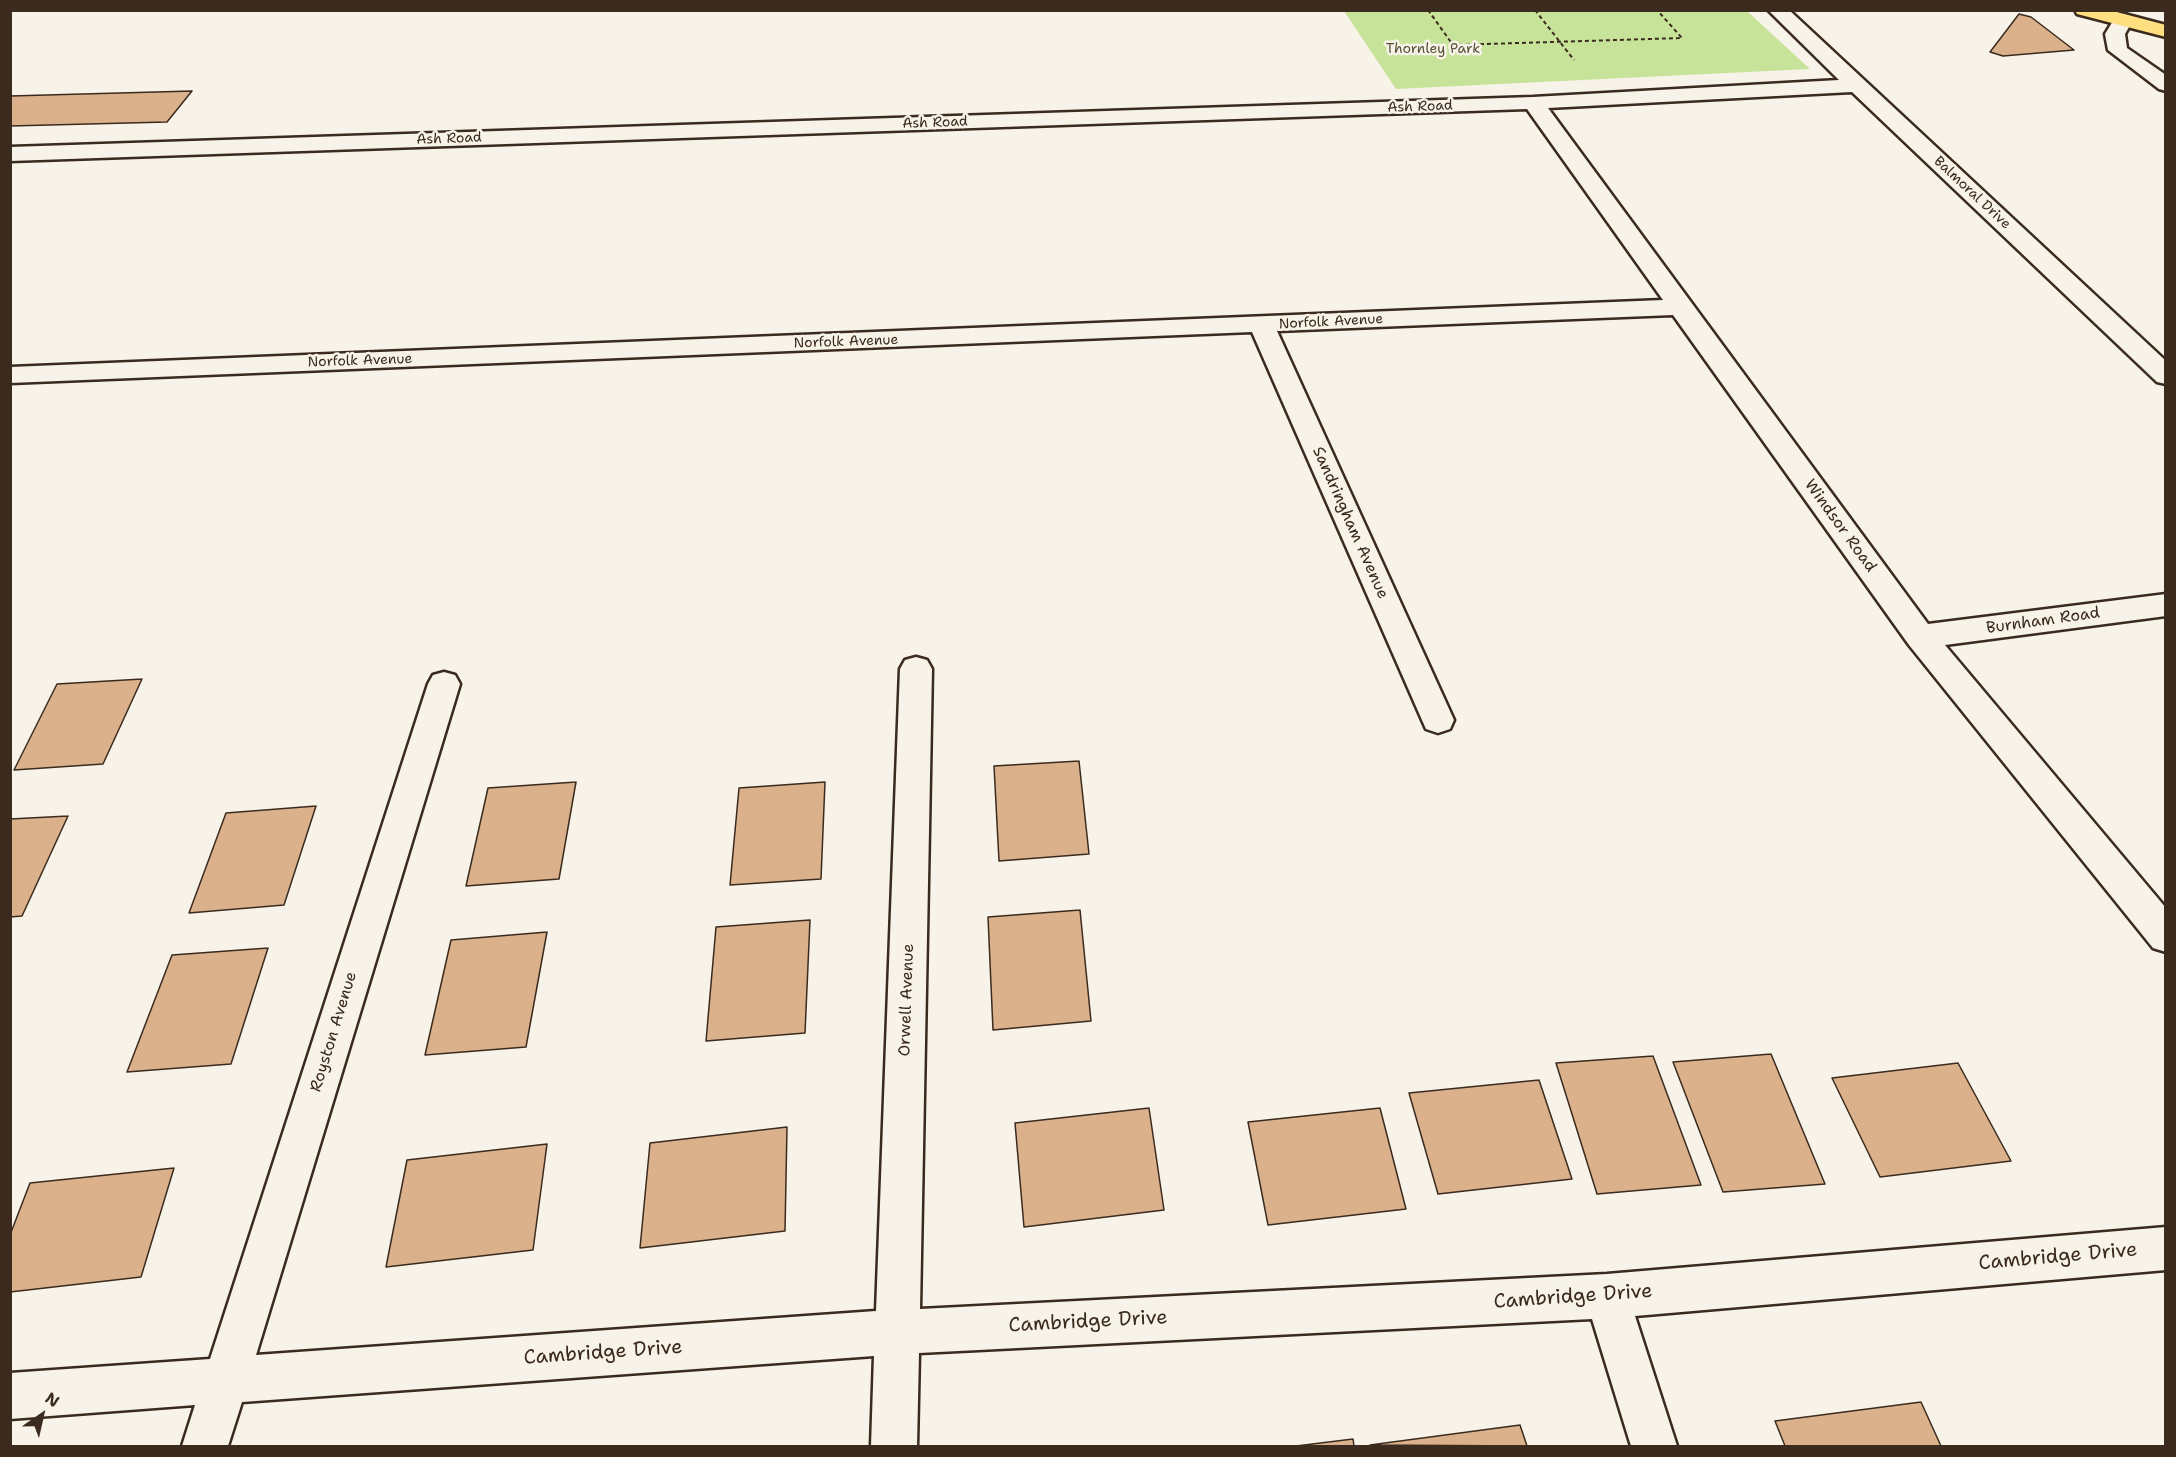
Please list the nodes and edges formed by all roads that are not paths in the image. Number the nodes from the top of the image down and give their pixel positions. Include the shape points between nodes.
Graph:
1 (1777, 10) edge
2 (2085, 10) edge
3 (2123, 20) junction
4 (2166, 31) edge
5 (1858, 85) junction
6 (2166, 85) edge
7 (1533, 103) junction
8 (10, 154) edge
9 (1681, 307) junction
10 (1262, 325) junction
11 (10, 375) edge
12 (2166, 376) edge
13 (2166, 605) edge
14 (1920, 637) junction
15 (916, 669) dead end
16 (444, 684) dead end
17 (1438, 720) dead end
18 (2166, 936) edge
19 (2166, 1248) edge
20 (1607, 1296) junction
21 (897, 1332) junction
22 (225, 1381) junction
23 (10, 1396) edge
24 (205, 1446) edge
25 (894, 1446) edge
26 (1654, 1446) edge

1 - 5 street, Balmoral Drive
2 - 3 highway
3 - 4 highway
3 - 6 street via 2115,34 2118,50
5 - 7 street, Ash Road
5 - 12 street, Balmoral Drive
7 - 8 street, Ash Road
7 - 9 street, Windsor Road
9 - 10 street, Norfolk Avenue
9 - 14 street, Windsor Road
10 - 11 street, Norfolk Avenue
10 - 17 street, Sandringham Avenue
13 - 14 street, Burnham Road
14 - 18 street, Windsor Road
15 - 21 street, Orwell Avenue
16 - 22 street, Royston Avenue
19 - 20 street, Cambridge Drive
20 - 21 street, Cambridge Drive
20 - 26 street
21 - 22 street, Cambridge Drive
21 - 25 street, Orwell Avenue
22 - 23 street, Cambridge Drive
22 - 24 street, Royston Avenue

